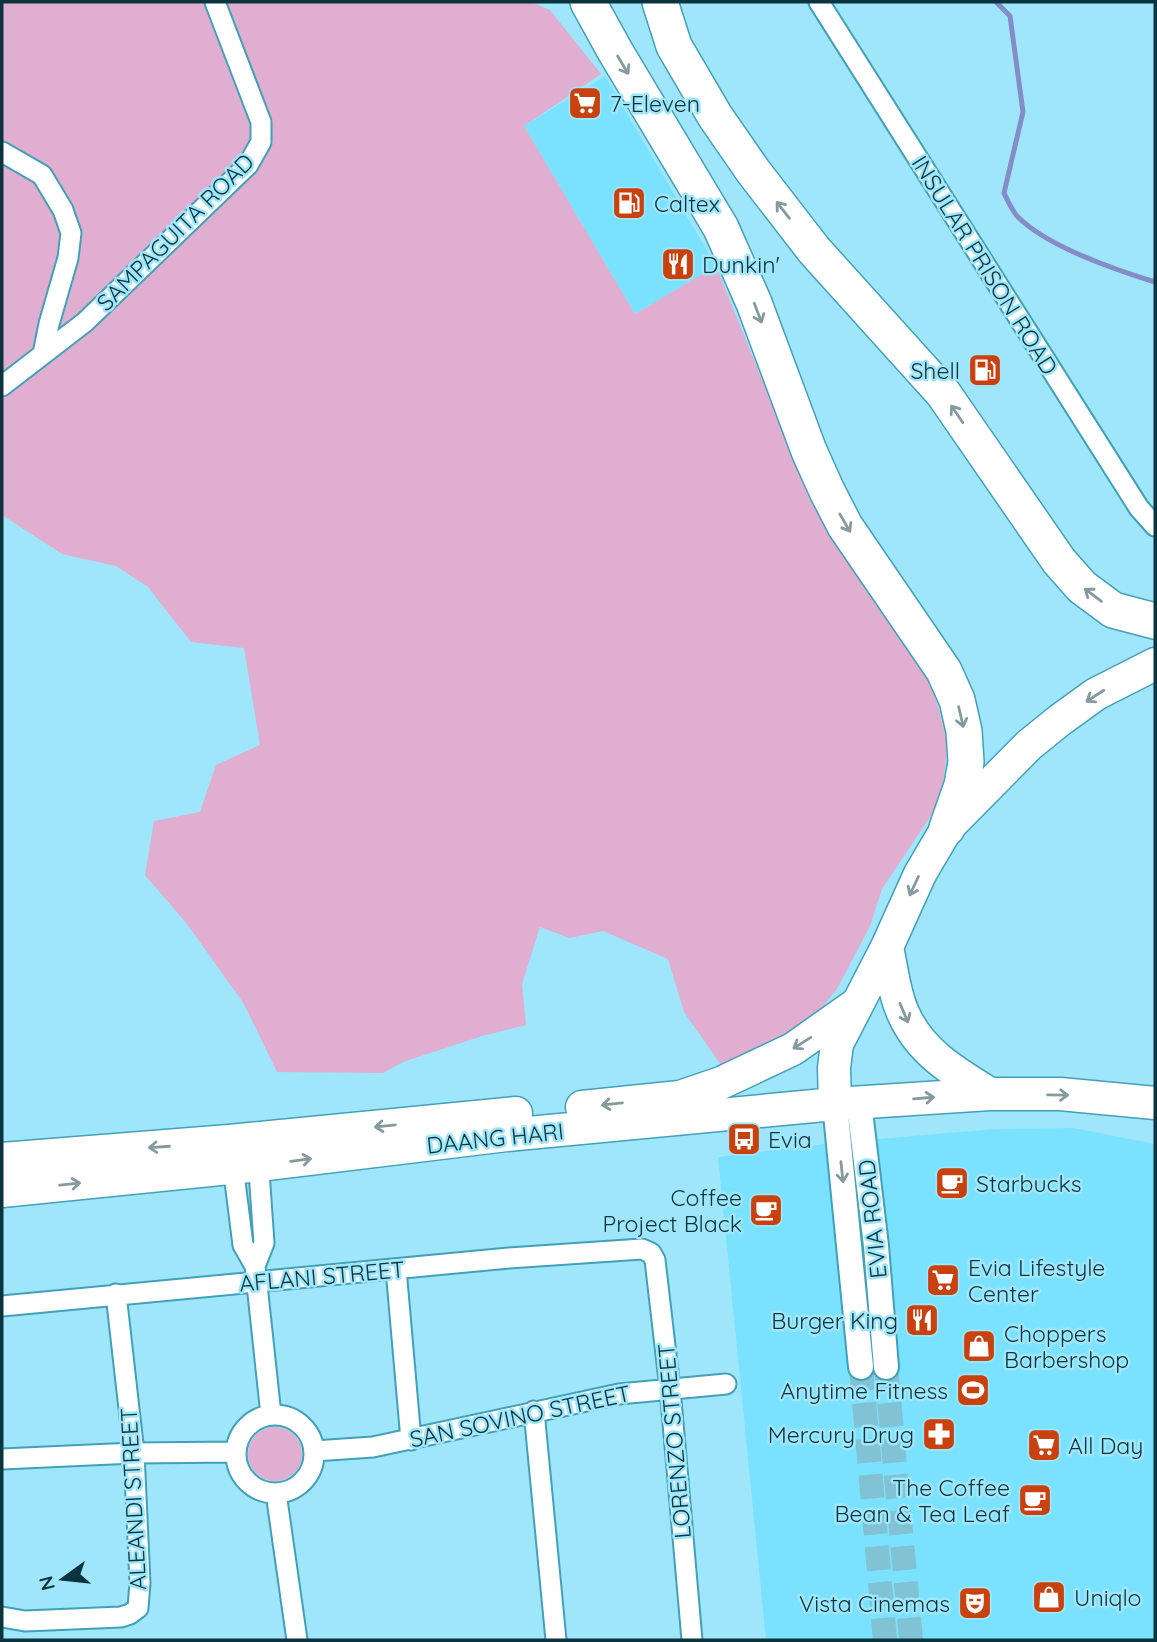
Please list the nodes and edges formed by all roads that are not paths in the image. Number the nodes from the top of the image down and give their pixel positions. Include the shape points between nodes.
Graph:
1 (215, 2) edge
2 (588, 2) edge
3 (660, 2) edge
4 (819, 2) edge
5 (2, 152) edge
6 (43, 354) junction
7 (2, 386) edge
8 (1155, 526) edge
9 (1155, 621) edge
10 (1155, 664) edge
11 (947, 828) junction
12 (887, 947) junction
13 (858, 1003) junction
14 (990, 1094) junction
15 (680, 1097) junction
16 (843, 1097) junction
17 (1151, 1104) edge
18 (244, 1153) junction
19 (2, 1159) edge
20 (2, 1191) edge
21 (642, 1249) joint
22 (396, 1269) junction
23 (256, 1274) junction
24 (116, 1294) junction
25 (2, 1306) edge
26 (861, 1367) tunnel mouth
27 (886, 1367) tunnel mouth
28 (726, 1384) dead end
29 (670, 1389) junction
30 (534, 1411) junction
31 (271, 1415) junction
32 (411, 1440) junction
33 (314, 1451) junction
34 (236, 1452) junction
35 (134, 1453) junction
36 (2, 1459) edge
37 (276, 1493) junction
38 (2, 1617) edge
39 (297, 1640) edge
40 (556, 1640) edge
41 (692, 1640) edge

1 - 6 street, SAMPAGUITA ROAD via 261,122 261,142 248,165 85,322
2 -> 11 highway via 721,228 809,451 845,526 944,671 957,700 966,762
9 -> 3 highway via 1113,610 1082,587 1059,561 943,393 814,250 753,171 674,46
4 - 8 street, INSULAR PRISON ROAD via 1131,496
5 - 6 street via 42,175 71,233
6 - 7 street, SAMPAGUITA ROAD
10 -> 11 main road, DAANG HARI via 1096,694 1060,720
11 -> 12 main road, DAANG HARI
12 - 13 main road, DAANG HARI
12 -> 14 main road via 903,1015 920,1041 936,1059
13 -> 15 main road, DAANG HARI via 793,1049
13 - 16 main road, EVIA ROAD via 837,1044
16 -> 14 main road, DAANG HARI
14 -> 17 main road, DAANG HARI via 1071,1095
15 - 16 main road
15 -> 18 main road, DAANG HARI
18 -> 16 main road, DAANG HARI via 507,1135
16 -> 26 street, EVIA ROAD
16 - 27 street, EVIA ROAD via 876,1247
18 -> 19 main road, DAANG HARI
20 -> 18 main road, DAANG HARI
18 - 23 street via 243,1245
21 - 22 street, AFLANI STREET
21 - 29 street, LORENZO STREET via 655,1260
22 - 23 street, AFLANI STREET
22 - 32 street
23 - 24 street, AFLANI STREET
23 - 31 street
24 - 25 street, AFLANI STREET
24 - 35 street, ALEANDI STREET
28 - 29 street, SAN SOVINO STREET
29 - 30 street, SAN SOVINO STREET
29 - 41 street, LORENZO STREET
30 - 32 street, SAN SOVINO STREET
30 - 40 street
31 - 33 street via 300,1424
31 - 34 street via 247,1427
32 - 33 street, SAN SOVINO STREET
33 - 37 street via 304,1480
34 - 35 street
34 - 37 street via 247,1481
35 - 36 street
35 - 38 street, ALEANDI STREET via 138,1608 121,1617 25,1621
37 - 39 street

